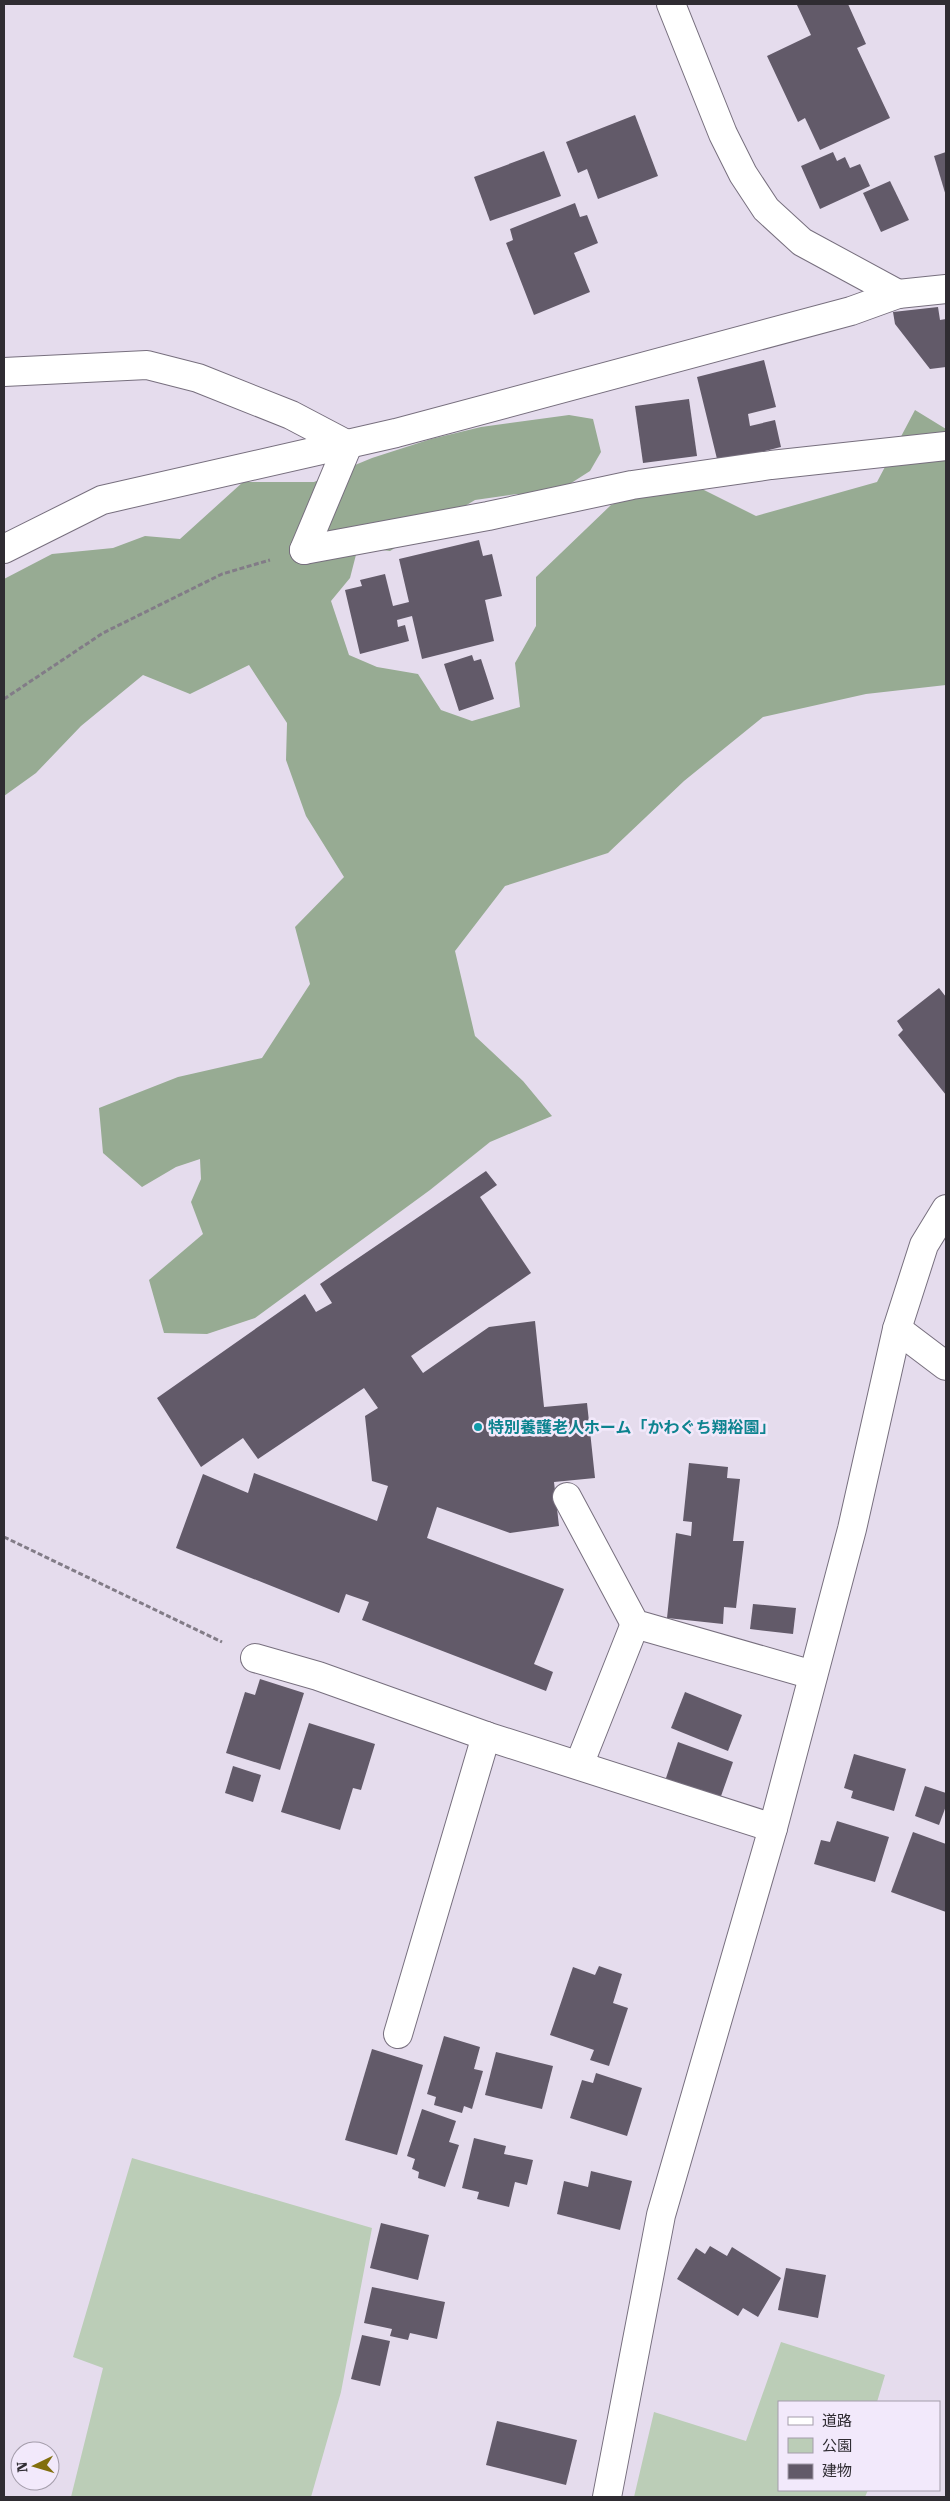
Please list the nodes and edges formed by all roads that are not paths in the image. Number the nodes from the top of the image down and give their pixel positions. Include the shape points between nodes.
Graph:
1 (671, 4) edge
2 (946, 289) edge
3 (898, 294) junction
4 (4, 372) edge
5 (348, 445) junction
6 (946, 446) edge
7 (4, 549) edge
8 (946, 1209) edge
9 (897, 1329) junction
10 (946, 1366) edge
11 (566, 1497) dead end
12 (635, 1624) junction
13 (255, 1658) road end
14 (813, 1676) junction
15 (486, 1736) junction
16 (579, 1765) junction
17 (773, 1828) junction
18 (398, 2034) dead end
19 (607, 2497) edge

1 - 3 street via 722,134 766,209 802,242
2 - 3 street
3 - 5 street via 851,311
4 - 5 street via 147,365 208,382 291,415
5 - 6 street via 304,550 632,485 771,465
5 - 7 street via 102,500
8 - 9 street via 924,1245
9 - 10 street
9 - 14 street via 852,1529
11 - 12 street
12 - 14 street
12 - 16 street
13 - 15 street via 318,1676
14 - 17 street
15 - 16 street
15 - 18 street
16 - 17 street
17 - 19 street via 661,2214

